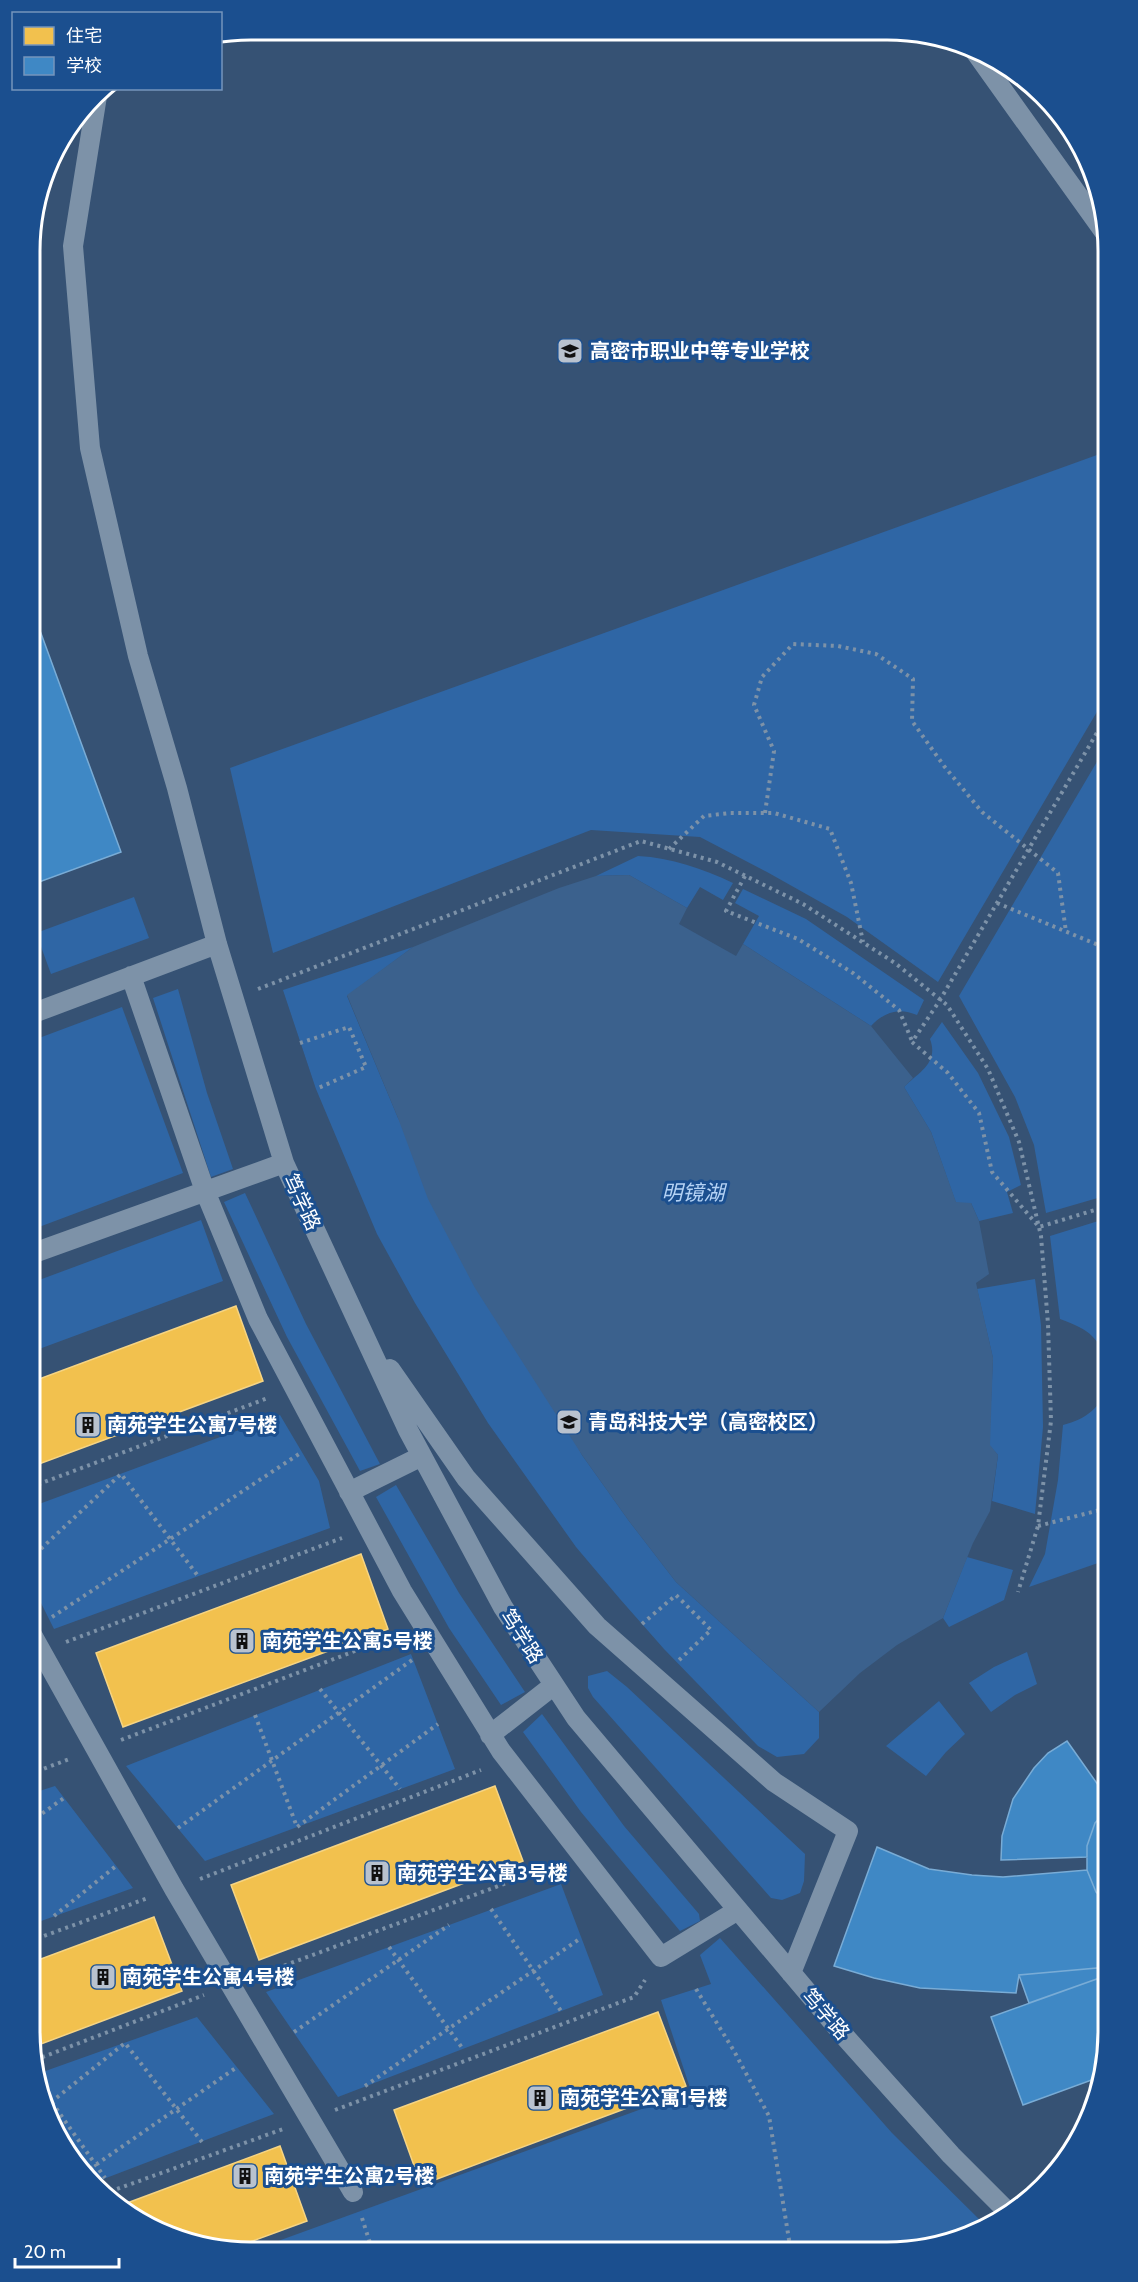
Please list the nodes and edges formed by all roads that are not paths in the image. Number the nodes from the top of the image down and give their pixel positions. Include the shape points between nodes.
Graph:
1 (984, 65) edge
2 (95, 111) edge
3 (1095, 219) edge
4 (217, 944) junction
5 (131, 976) junction
6 (41, 1010) edge
7 (284, 1163) junction
8 (205, 1191) junction
9 (40, 1251) edge
10 (361, 1329) junction
11 (422, 1456) junction
12 (350, 1492) junction
13 (40, 1648) edge
14 (554, 1685) junction
15 (496, 1743) junction
16 (738, 1910) junction
17 (791, 1973) junction
18 (353, 2192) road end
19 (1003, 2207) edge

1 - 3 lane
2 - 4 lane, 笃学路 via 73,246 90,448 138,656
4 - 5 lane
4 - 7 lane, 笃学路
5 - 6 lane
5 - 8 lane
7 - 8 lane
7 - 10 lane, 笃学路
8 - 9 lane
8 - 12 lane via 258,1319
10 - 11 lane, 笃学路
10 - 17 lane via 466,1478 597,1626 774,1782 848,1831
11 - 12 lane
11 - 14 lane, 笃学路 via 503,1607
12 - 15 lane via 423,1625
13 - 18 lane via 174,1889
14 - 15 lane
14 - 16 lane, 笃学路 via 576,1718
15 - 16 lane via 661,1957
16 - 17 lane, 笃学路
17 - 19 lane, 笃学路 via 951,2155

